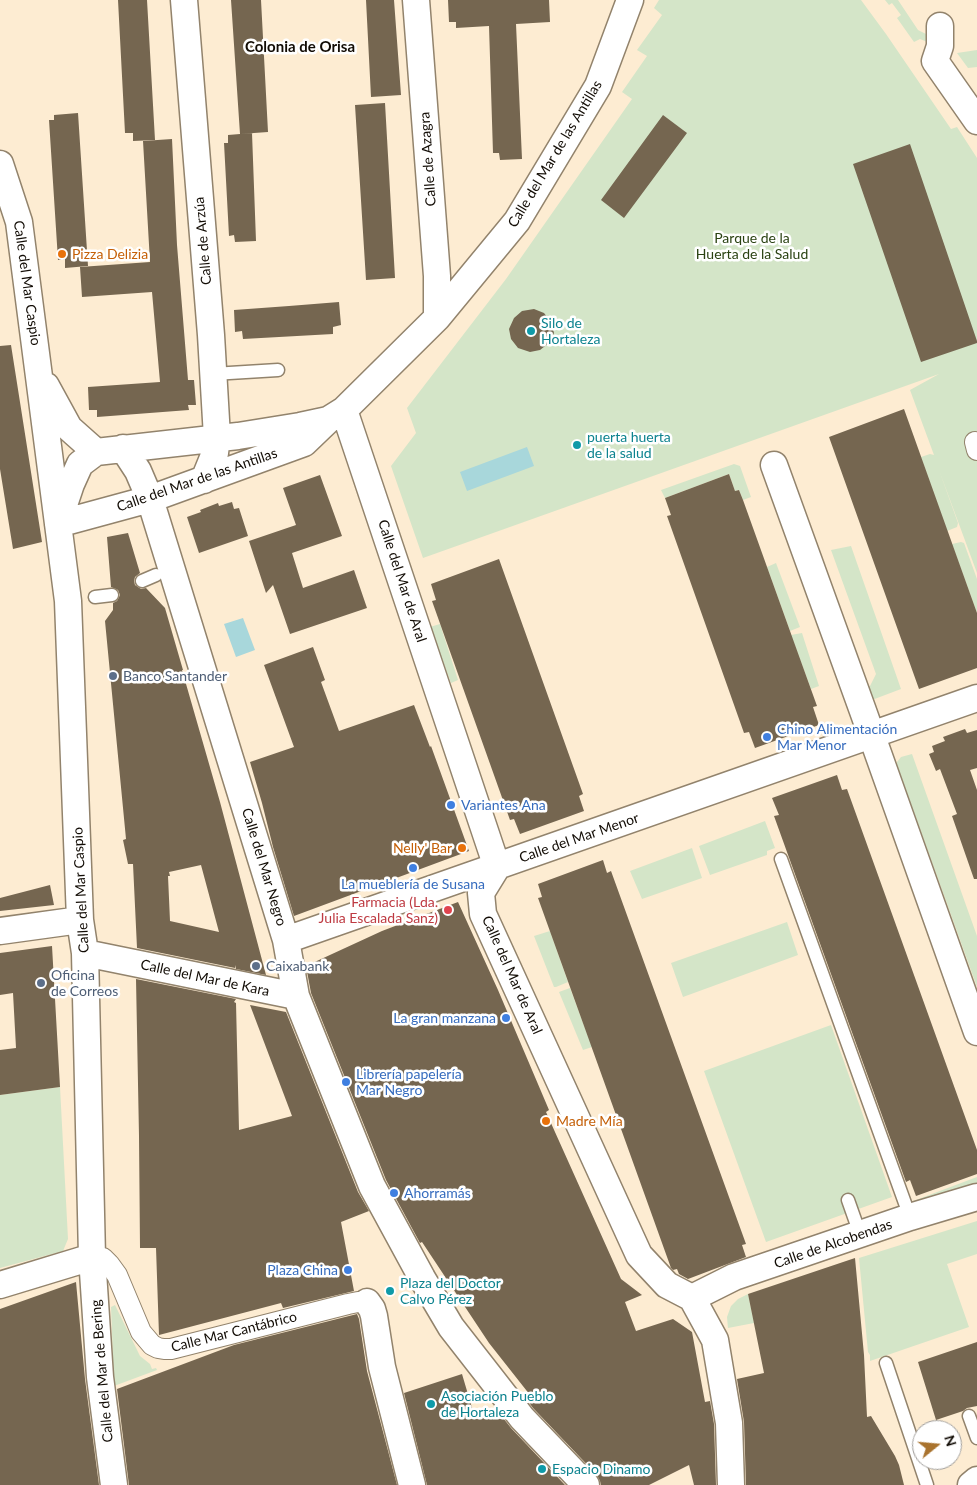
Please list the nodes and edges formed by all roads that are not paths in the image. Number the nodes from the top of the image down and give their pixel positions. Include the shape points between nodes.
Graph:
1 (184, 0) edge
2 (416, 0) edge
3 (630, 0) edge
4 (940, 26) dead end
5 (977, 121) edge
6 (0, 164) edge
7 (437, 318) junction
8 (278, 370) dead end
9 (213, 374) junction
10 (40, 375) junction
11 (336, 415) junction
12 (217, 437) junction
13 (123, 448) junction
14 (96, 452) junction
15 (774, 466) dead end
16 (204, 480) junction
17 (150, 500) junction
18 (58, 524) junction
19 (156, 575) dead end
20 (142, 581) dead end
21 (112, 595) dead end
22 (95, 597) dead end
23 (977, 698) edge
24 (872, 735) junction
25 (781, 859) dead end
26 (497, 867) junction
27 (80, 920) junction
28 (0, 931) edge
29 (286, 940) junction
30 (85, 953) junction
31 (296, 996) junction
32 (977, 1032) edge
33 (977, 1197) edge
34 (848, 1200) dead end
35 (910, 1218) junction
36 (860, 1234) junction
37 (92, 1256) junction
38 (0, 1285) edge
39 (692, 1298) junction
40 (367, 1302) joint
41 (886, 1363) dead end
42 (970, 1416) dead end
43 (977, 1438) edge
44 (977, 1480) edge
45 (114, 1485) edge
46 (412, 1485) edge
47 (586, 1485) edge
48 (731, 1485) edge
49 (927, 1485) edge
50 (972, 1485) edge

1 - 9 street, Calle de Arzúa
2 - 7 street, Calle de Azagra via 437,276
3 - 7 street, Calle del Mar de las Antillas via 598,86 517,221
4 - 5 street via 940,46 935,61
6 - 10 street, Calle del Mar Caspio via 19,222
7 - 11 street, Calle del Mar de las Antillas
8 - 9 lane
9 - 12 street, Calle de Arzúa
10 - 14 street, Calle del Mar Caspio via 69,428
10 - 18 street, Calle del Mar Caspio
11 - 12 street, Calle del Mar de las Antillas via 300,426
11 - 16 street, Calle del Mar de las Antillas via 304,443
11 - 26 street, Calle del Mar de Aral
12 - 13 street, Calle del Mar de las Antillas
12 - 16 street, Calle de Arzúa via 215,453
13 - 14 street, Calle del Mar de las Antillas
13 - 17 street, Calle del Mar Negro via 138,471
14 - 18 street, Calle del Mar Caspio via 80,464
15 - 24 street
16 - 17 street, Calle del Mar de las Antillas
17 - 18 street, Calle del Mar de las Antillas
17 - 29 street, Calle del Mar Negro
18 - 27 street, Calle del Mar Caspio via 68,601
19 - 20 lane
21 - 22 lane
23 - 24 street, Calle del Mar Menor
24 - 26 street, Calle del Mar Menor
24 - 32 street
25 - 35 lane
26 - 29 street, Calle del Mar Menor
26 - 39 street, Calle del Mar de Aral via 481,893 483,914 639,1256 667,1284
27 - 28 street
27 - 30 street, Calle del Mar Caspio
29 - 31 street, Calle del Mar Negro
30 - 31 street, Calle del Mar de Kara
30 - 37 street, Calle del Mar Caspio
31 - 47 street, Calle del Mar Negro via 372,1186 451,1327 522,1418
33 - 35 street, Calle de Alcobendas
34 - 36 lane
35 - 36 street, Calle de Alcobendas
36 - 39 street, Calle de Alcobendas via 734,1277
37 - 38 street
37 - 40 street, Calle Mar Cantábrico via 103,1258 117,1275 141,1332 158,1348 172,1349 348,1304
37 - 45 street, Calle del Mar de Bering via 100,1377
39 - 48 street via 715,1340 729,1423
40 - 46 street via 374,1316 382,1367
41 - 49 lane
42 - 43 lane
44 - 50 street

